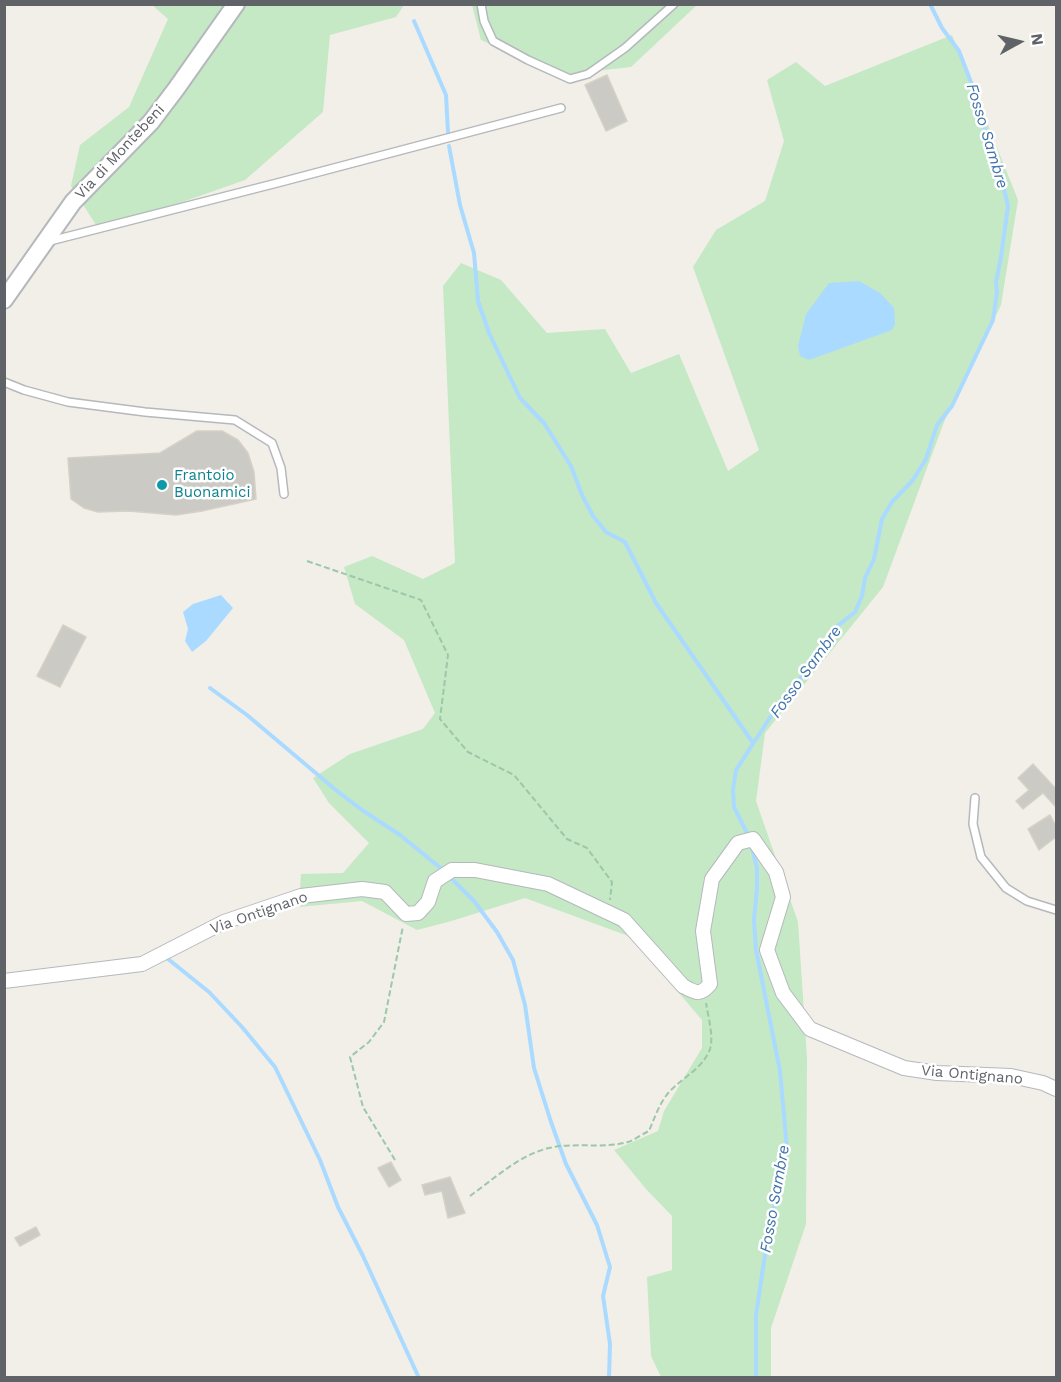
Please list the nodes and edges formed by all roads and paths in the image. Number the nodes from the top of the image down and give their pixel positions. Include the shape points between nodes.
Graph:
1 (236, 4) edge
2 (481, 4) edge
3 (674, 4) edge
4 (561, 108) dead end
5 (44, 242) junction
6 (4, 300) edge
7 (4, 382) edge
8 (284, 494) dead end
9 (307, 561) dead end
10 (975, 798) dead end
11 (1056, 909) edge
12 (609, 913) junction
13 (406, 914) junction
14 (4, 981) edge
15 (704, 991) junction
16 (1056, 1089) edge
17 (395, 1160) dead end
18 (470, 1196) dead end

1 - 5 street, Via di Montebeni via 151,122 73,202
2 - 3 lane via 494,41 570,79 588,74 615,55
4 - 5 lane
5 - 6 street, Via di Montebeni
7 - 8 lane via 68,402 235,420 272,443 281,468
9 - 12 path via 421,600 448,656 440,719 468,752 514,775 567,839 587,848 612,882
10 - 11 lane via 974,824 981,857 1006,888 1027,901
12 - 13 street via 548,884 475,870 452,870 435,881 428,902 418,913
12 - 15 street via 624,920 683,986 695,993
13 - 14 street, Via Ontignano via 385,892 362,889 301,896 224,922 142,963
13 - 17 path via 384,1022 369,1042 350,1057 363,1107
15 - 16 street, Via Ontignano via 710,984 703,931 712,879 738,843 753,839 776,872 783,897 767,950 783,993 810,1029 904,1068 937,1074 1011,1076
15 - 18 path via 710,1048 701,1065 670,1091 649,1131 629,1142 549,1148 529,1154

